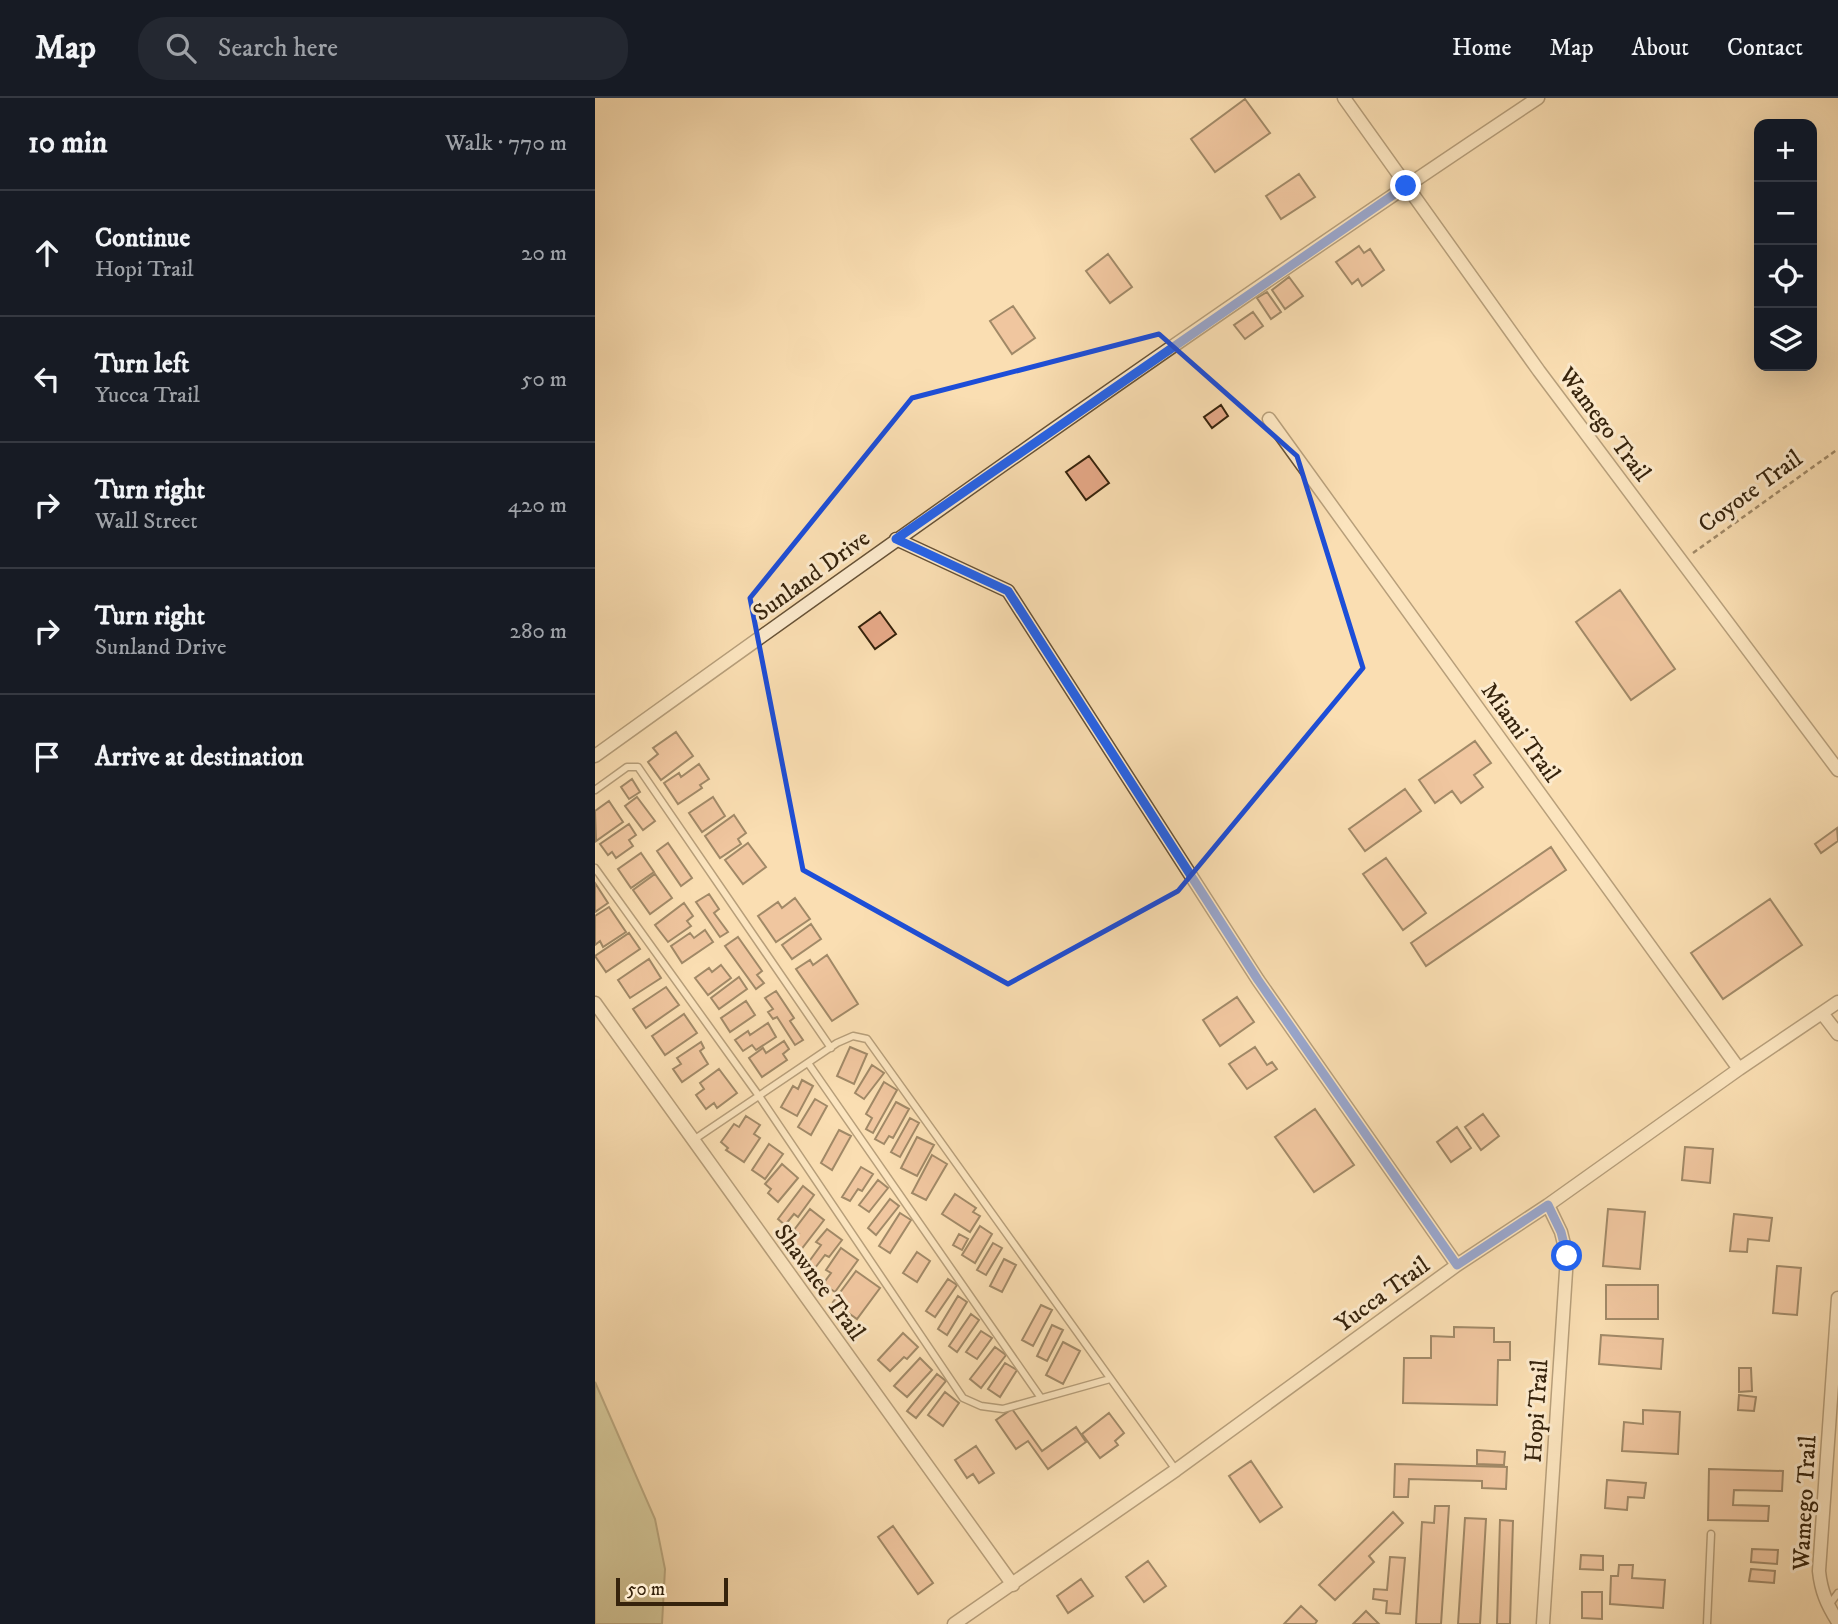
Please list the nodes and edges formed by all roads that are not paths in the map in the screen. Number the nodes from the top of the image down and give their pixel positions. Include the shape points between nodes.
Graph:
1 (1345, 98) edge
2 (1538, 98) edge
3 (1406, 186) junction
4 (1269, 419) dead end
5 (896, 539) junction
6 (595, 756) edge
7 (1838, 770) edge
8 (595, 790) edge
9 (595, 868) edge
10 (1838, 1002) edge
11 (595, 1003) edge
12 (1822, 1013) junction
13 (1838, 1034) edge
14 (831, 1048) junction
15 (808, 1063) junction
16 (1739, 1069) junction
17 (759, 1096) junction
18 (692, 1141) junction
19 (1548, 1205) junction
20 (1457, 1265) junction
21 (1838, 1298) edge
22 (1110, 1378) junction
23 (1041, 1398) junction
24 (1176, 1469) junction
25 (1711, 1534) dead end
26 (1013, 1585) junction
27 (1838, 1593) edge
28 (1828, 1606) junction
29 (1838, 1622) edge
30 (954, 1624) edge
31 (1543, 1624) edge
32 (1707, 1624) edge

1 - 3 street, Wamego Trail
2 - 3 street, Sunland Drive
3 - 5 street, Sunland Drive
3 - 7 street, Wamego Trail
4 - 16 street, Miami Trail
5 - 6 street, Sunland Drive
5 - 20 street via 1008,591 1258,980
8 - 14 lane via 627,767 638,767
9 - 17 lane
10 - 12 street, Yucca Trail
11 - 18 street, Shawnee Trail
12 - 13 street
12 - 16 street, Yucca Trail
14 - 15 lane
14 - 22 lane via 853,1036 867,1039
15 - 17 lane
15 - 23 lane
16 - 19 street, Yucca Trail
17 - 18 lane
17 - 23 lane via 964,1398 1003,1409
18 - 26 street, Shawnee Trail
19 - 20 street, Yucca Trail
19 - 31 street, Hopi Trail via 1567,1256
20 - 24 street, Yucca Trail
21 - 28 street, Wamego Trail via 1819,1571
22 - 23 lane
22 - 24 lane
24 - 26 street, Yucca Trail
25 - 32 lane
26 - 30 street, Yucca Trail
27 - 28 lane
28 - 29 street, Wamego Trail

